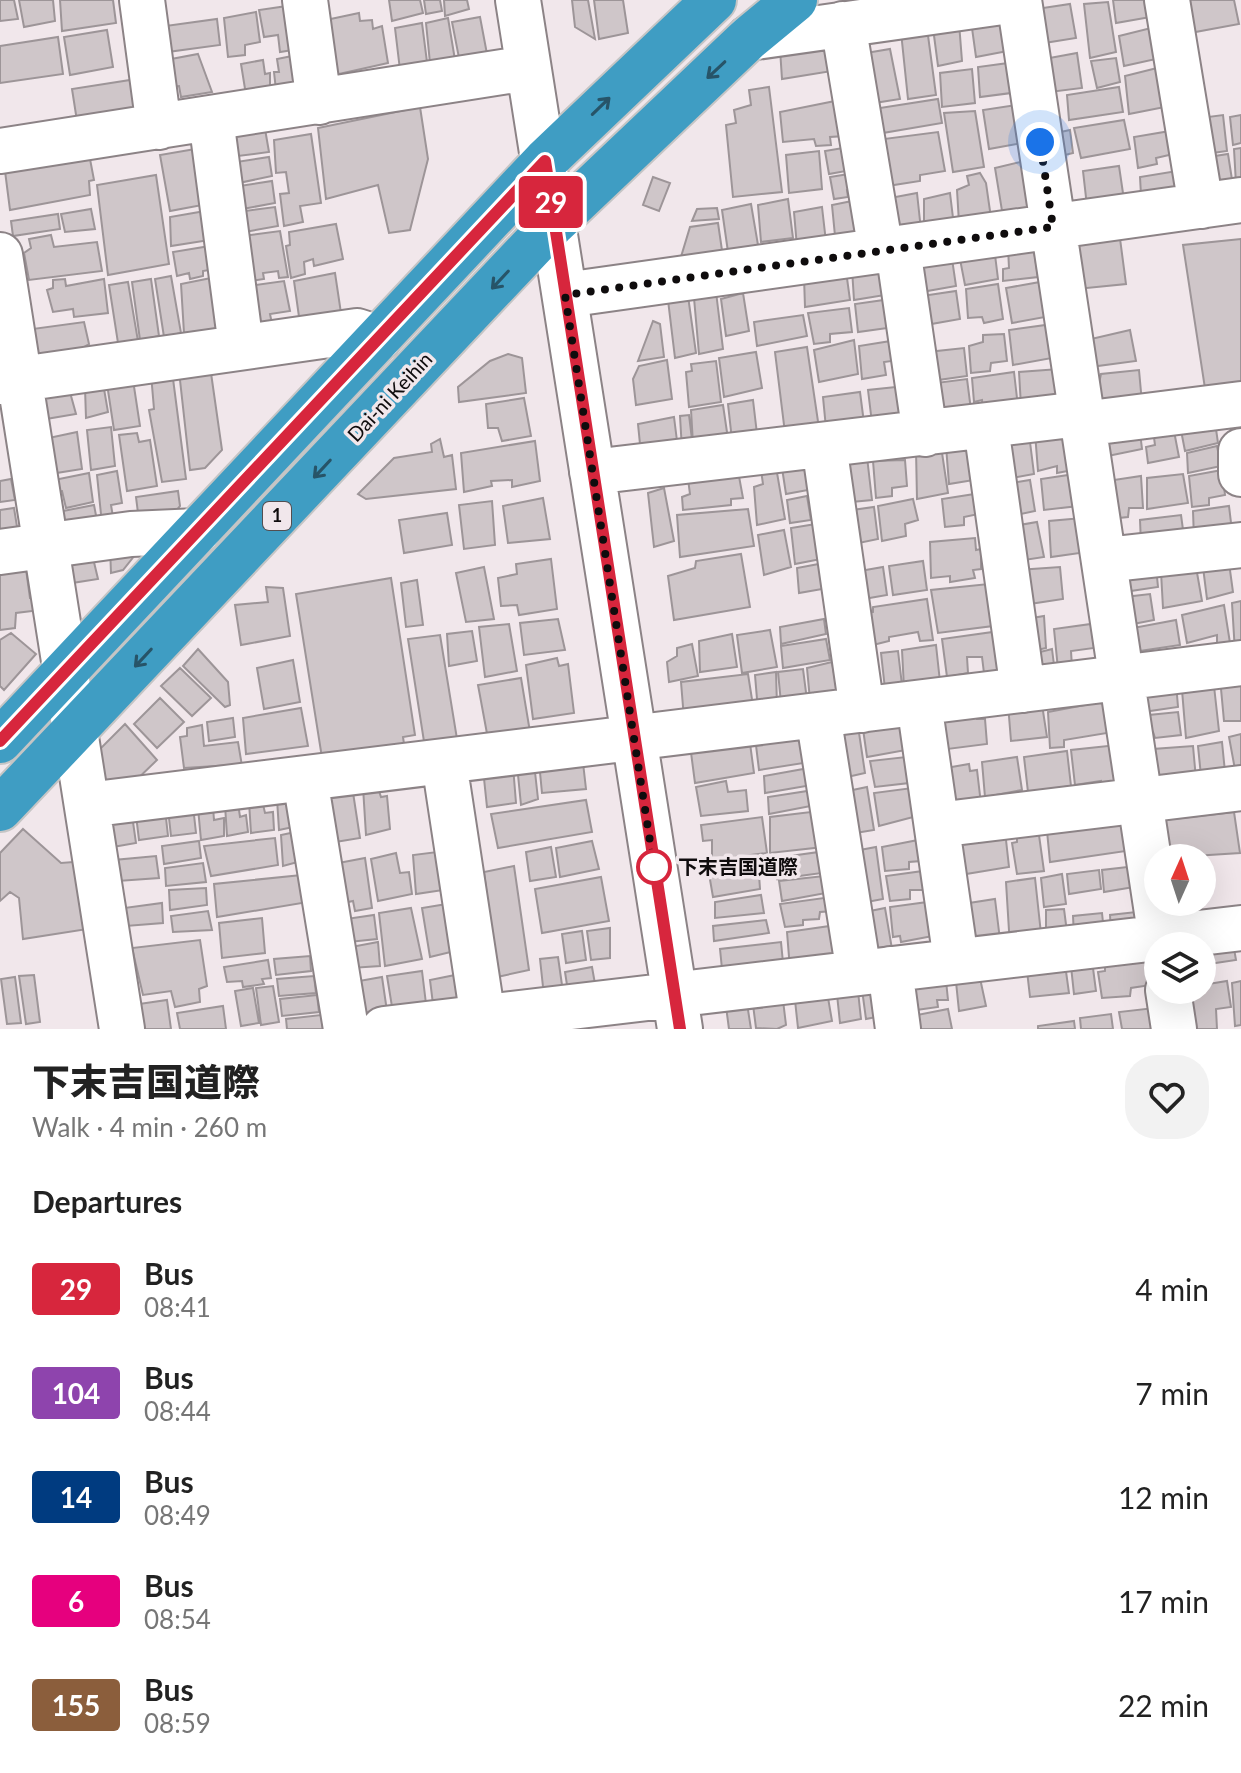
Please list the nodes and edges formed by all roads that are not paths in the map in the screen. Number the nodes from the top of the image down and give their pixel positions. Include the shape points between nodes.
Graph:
1 (142, 0) edge
2 (305, 0) edge
3 (518, 0) edge
4 (714, 0) edge
5 (795, 0) edge
6 (1018, 0) edge
7 (1167, 0) edge
8 (843, 24) junction
9 (749, 38) junction
10 (528, 68) junction
11 (319, 102) junction
12 (211, 119) junction
13 (159, 127) junction
14 (0, 151) edge
15 (545, 161) junction
16 (1221, 203) edge
17 (554, 223) junction
18 (1053, 227) junction
19 (890, 250) junction
20 (0, 255) edge
21 (565, 295) junction
22 (379, 338) junction
23 (241, 346) junction
24 (10, 380) edge
25 (1241, 404) edge
26 (1081, 419) junction
27 (986, 427) junction
28 (925, 434) junction
29 (824, 445) junction
30 (1241, 451) edge
31 (592, 472) junction
32 (1241, 474) edge
33 (198, 531) junction
34 (1241, 545) edge
35 (45, 546) junction
36 (0, 552) edge
37 (1105, 560) junction
38 (1241, 663) edge
39 (64, 672) junction
40 (1120, 678) junction
41 (1023, 690) junction
42 (919, 703) junction
43 (862, 710) junction
44 (818, 715) junction
45 (73, 732) junction
46 (634, 739) junction
47 (0, 741) edge
48 (444, 762) junction
49 (305, 779) junction
50 (1241, 788) edge
51 (1142, 800) junction
52 (87, 805) junction
53 (0, 809) edge
54 (937, 825) junction
55 (1241, 928) edge
56 (1160, 932) edge
57 (1216, 932) edge
58 (1144, 943) edge
59 (956, 960) junction
60 (874, 971) junction
61 (1170, 1004) edge
62 (677, 1012) edge
63 (483, 1018) junction
64 (122, 1029) edge
65 (346, 1029) edge
66 (384, 1029) edge
67 (898, 1029) edge
68 (1174, 1029) edge

1 - 13 street
2 - 11 street
3 - 10 street
15 -> 4 highway, 1
5 - 9 highway, Dai-ni Keihin / 1
6 - 8 street
6 - 18 street
7 - 16 street
8 - 9 street
8 - 19 street
9 -> 17 highway, Dai-ni Keihin / 1
10 - 11 street
10 - 15 street
11 - 12 street
12 - 13 street
12 - 23 street
13 - 14 street
15 - 17 street
15 - 22 highway, 1
16 - 18 street
17 - 21 street
17 -> 45 highway, Dai-ni Keihin / 1
18 - 19 street
18 - 26 street
19 - 21 street
19 - 28 street
20 - 24 street
21 - 31 street
22 - 23 street via 357,331
22 - 33 highway, 1
23 - 24 street
24 - 35 street
25 - 26 street
26 - 27 street
26 - 37 street
27 - 28 street
27 - 41 street
28 - 29 street
29 - 31 street
29 - 43 street
30 - 32 street
31 - 46 street
33 - 35 street
33 - 39 highway, 1
34 - 37 street
35 - 36 street
35 - 39 street
37 - 40 street
38 - 40 street
39 - 45 street
39 - 47 highway, 1
40 - 41 street
40 - 51 street
41 - 42 street
42 - 43 street
42 - 54 street
43 - 44 street
44 - 46 street
44 - 60 street
45 - 52 street
45 - 53 highway, Dai-ni Keihin / 1
46 - 48 street
46 - 62 street
48 - 49 street
48 - 63 street
49 - 52 street
49 - 65 street
50 - 51 street
51 - 54 street
51 - 56 street
52 - 64 street
54 - 59 street
55 - 57 street
58 - 59 street
59 - 60 street
60 - 62 street
60 - 67 street
61 - 68 street
62 - 63 street
63 - 66 street

